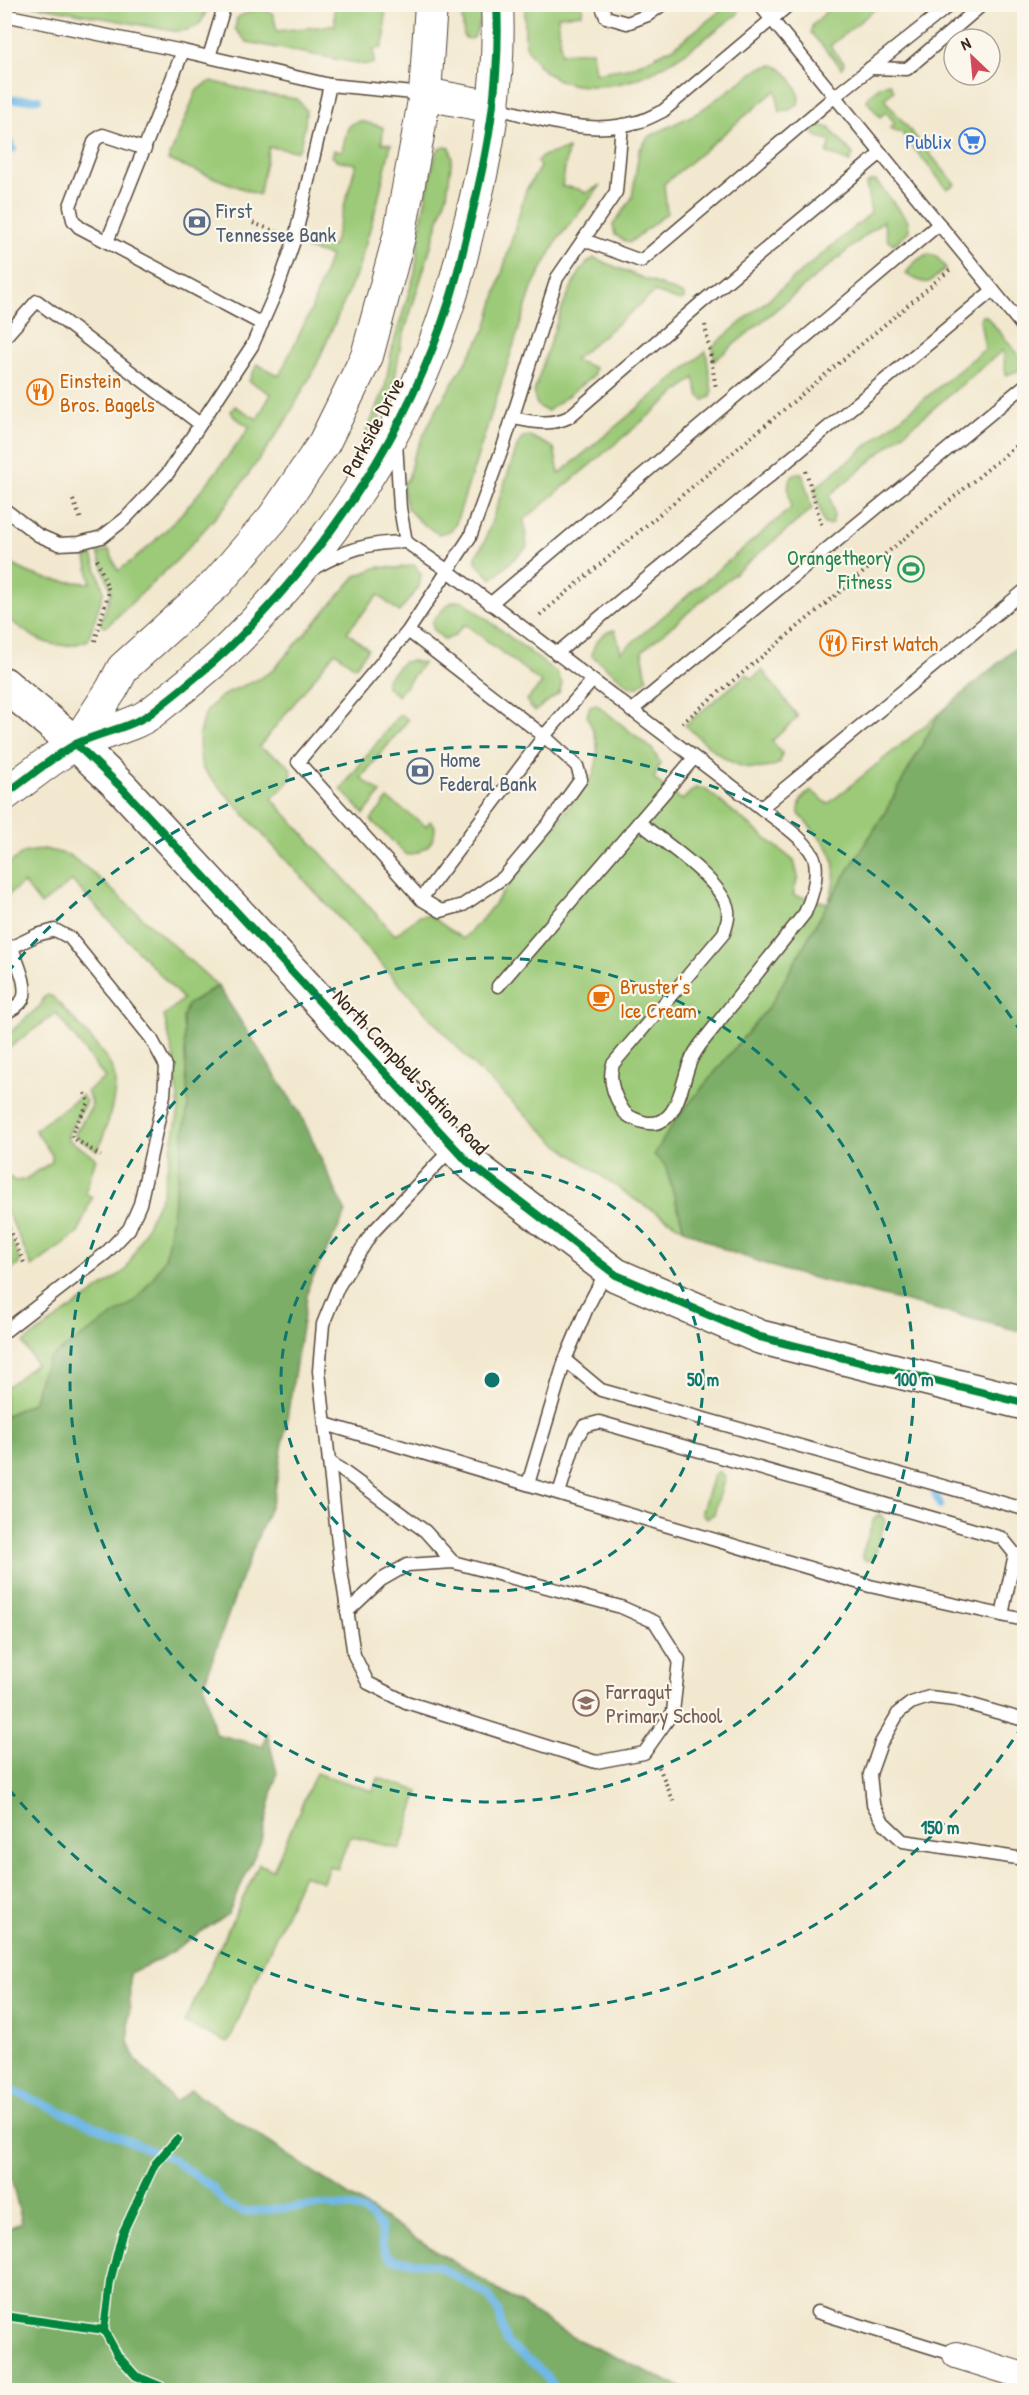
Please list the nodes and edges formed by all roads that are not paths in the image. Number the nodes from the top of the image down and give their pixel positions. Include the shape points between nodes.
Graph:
1 (225, 4) edge
2 (431, 4) edge
3 (497, 4) edge
4 (601, 4) edge
5 (663, 4) edge
6 (759, 4) edge
7 (790, 4) edge
8 (951, 4) edge
9 (983, 4) edge
10 (4, 15) edge
11 (771, 20) junction
12 (183, 51) junction
13 (209, 57) junction
14 (870, 68) junction
15 (330, 85) junction
16 (425, 94) junction
17 (834, 97) junction
18 (494, 107) junction
19 (622, 125) junction
20 (145, 149) junction
21 (881, 153) junction
22 (939, 224) junction
23 (584, 240) junction
24 (107, 242) junction
25 (993, 290) junction
26 (262, 324) junction
27 (1024, 328) edge
28 (4, 338) edge
29 (1024, 386) edge
30 (513, 418) junction
31 (200, 424) junction
32 (396, 427) junction
33 (4, 509) edge
34 (406, 542) junction
35 (447, 570) junction
36 (294, 578) junction
37 (1024, 591) edge
38 (490, 603) junction
39 (408, 631) junction
40 (556, 654) junction
41 (591, 681) junction
42 (4, 684) edge
43 (631, 711) junction
44 (544, 736) junction
45 (76, 744) junction
46 (694, 758) junction
47 (4, 795) edge
48 (761, 808) junction
49 (639, 822) junction
50 (421, 899) junction
51 (8, 949) edge
52 (498, 986) dead end
53 (4, 1014) edge
54 (454, 1146) junction
55 (608, 1269) junction
56 (4, 1332) edge
57 (566, 1360) junction
58 (1024, 1403) edge
59 (325, 1424) junction
60 (329, 1461) junction
61 (528, 1484) junction
62 (560, 1492) junction
63 (1024, 1509) edge
64 (453, 1562) junction
65 (347, 1612) junction
66 (1002, 1615) junction
67 (1024, 1620) edge
68 (1024, 1720) edge
69 (1024, 1859) edge
70 (818, 2312) dead end
71 (956, 2355) joint
72 (1024, 2376) edge

1 - 13 lane
2 - 16 street, Parkside Drive
3 - 18 street, Parkside Drive
4 - 5 lane via 606,17 627,23
6 - 11 lane
7 - 11 lane
8 - 14 lane
9 - 14 lane via 907,69
10 - 12 lane
11 - 17 lane
11 - 19 lane via 663,111
12 - 13 lane
12 - 20 lane
13 - 15 lane
14 - 17 lane
15 - 16 lane
15 - 26 lane via 295,238
16 - 18 street
16 - 45 street, Parkside Drive via 399,237 367,356 324,443 273,518 217,583 123,668
17 - 21 lane
17 - 23 lane via 641,261
18 - 19 lane via 590,128
18 - 32 street, Parkside Drive via 484,169 449,302
19 - 23 lane via 616,192
20 - 24 lane
20 - 24 lane via 103,135 88,153 70,206 79,227
21 - 22 lane
21 - 30 lane via 569,417 552,423
22 - 25 lane
22 - 38 lane
23 - 30 lane via 556,278
24 - 26 lane
25 - 27 lane
25 - 40 lane
26 - 31 lane via 252,346
28 - 31 lane via 37,301
29 - 43 lane
30 - 35 lane via 470,537
31 - 33 lane via 168,472 125,519 102,537 59,544 38,535
32 - 34 lane via 400,508
32 - 36 street, Parkside Drive via 372,472 331,533
34 - 35 lane
34 - 36 lane via 381,542 346,550
35 - 38 lane
35 - 39 lane
36 - 45 street, Parkside Drive via 233,644 147,716
37 - 48 lane
38 - 40 lane
39 - 44 lane
39 - 50 lane via 298,762
40 - 41 lane
41 - 43 lane
41 - 44 lane
42 - 45 main road, North Campbell Station Road
43 - 46 lane
44 - 50 lane
44 - 50 lane via 577,766 581,779 574,792 503,878 463,905 441,911
45 - 47 street
45 - 54 main road, North Campbell Station Road via 123,789
46 - 48 lane
46 - 49 lane
48 - 49 lane via 798,837 815,861 813,895 805,913 700,1045 690,1062 679,1103 663,1120 649,1123 624,1113 609,1076 613,1064 724,933 729,920 716,886
49 - 52 lane
51 - 53 lane via 24,988 19,1004
51 - 56 lane via 55,930 70,938 151,1038 166,1066 164,1095 140,1204 129,1229 106,1253
54 - 55 main road, North Campbell Station Road
54 - 59 lane via 371,1234 338,1287 323,1324 319,1371
55 - 57 lane
55 - 58 main road, North Campbell Station Road via 760,1337
57 - 61 lane
57 - 63 lane via 601,1390
59 - 60 lane
59 - 61 lane
60 - 64 lane via 425,1531
60 - 65 lane
61 - 62 lane
62 - 66 lane via 870,1586
62 - 66 lane via 576,1439 584,1426 599,1422 1002,1538 1015,1554
64 - 65 lane via 407,1565 381,1580
64 - 65 lane via 621,1607 655,1622 679,1660 673,1712 644,1753 596,1762 406,1702 368,1683 354,1655
66 - 67 lane
68 - 69 lane via 955,1700 929,1697 911,1703 899,1712 881,1743 870,1774 873,1804 883,1822 903,1841
70 - 71 lane
71 - 72 street

